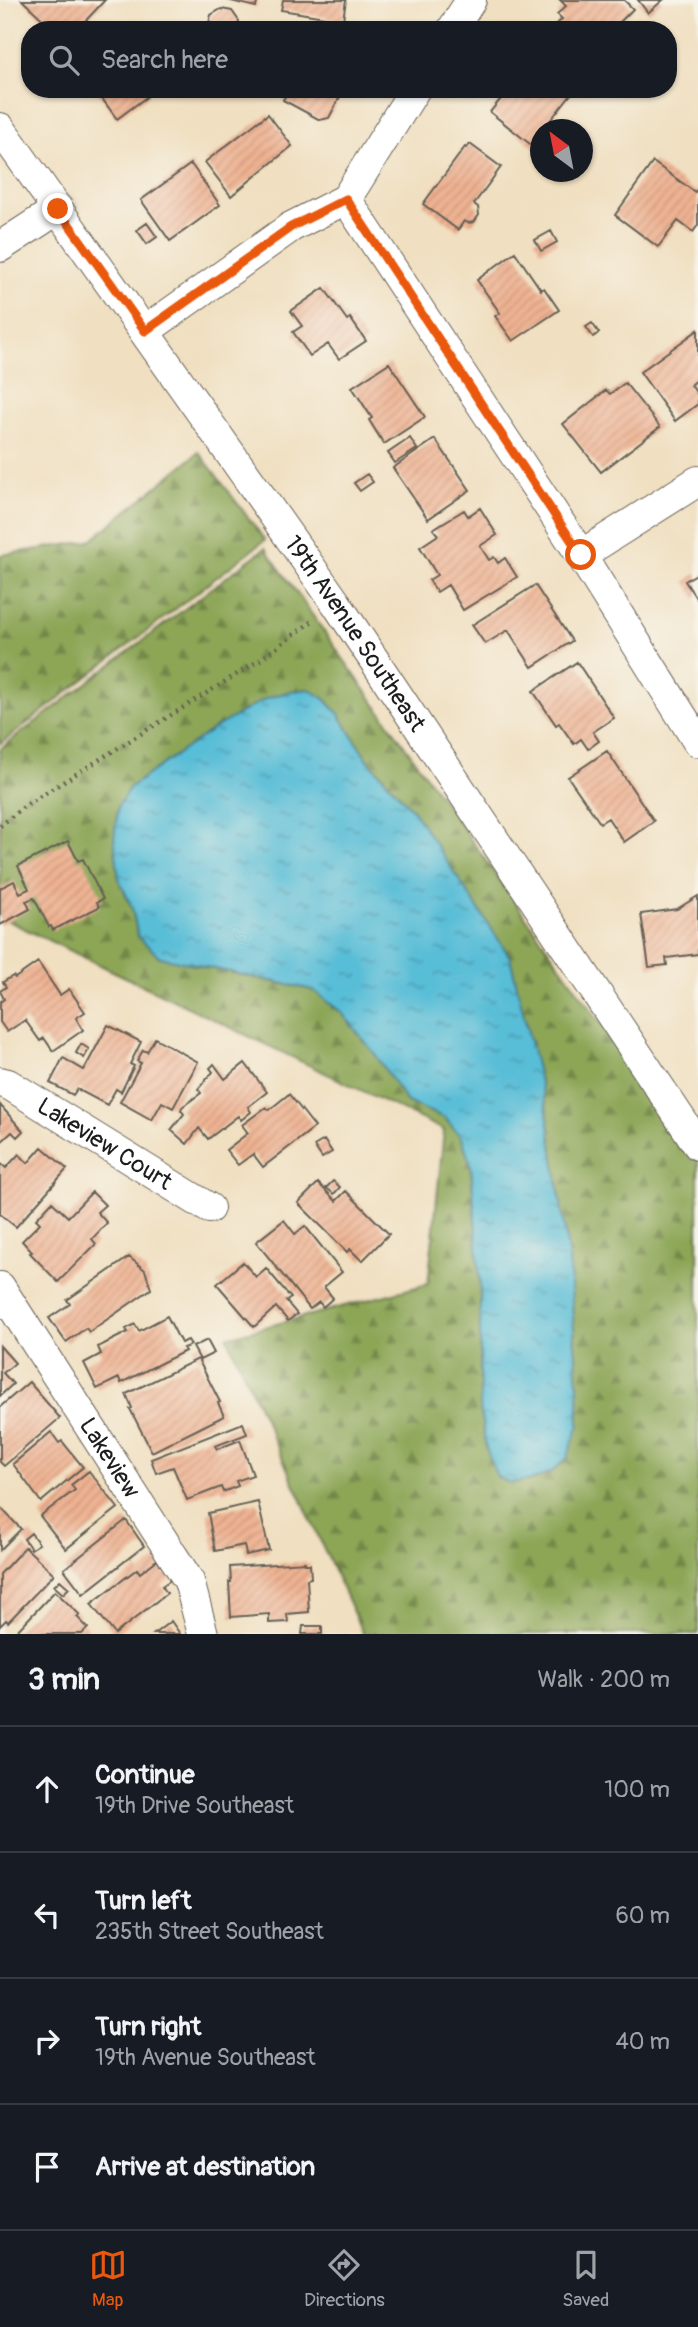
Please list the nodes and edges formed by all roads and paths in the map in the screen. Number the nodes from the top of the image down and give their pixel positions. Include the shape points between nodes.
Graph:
1 (471, 0) edge
2 (458, 21) edge
3 (409, 98) edge
4 (0, 128) edge
5 (346, 199) junction
6 (58, 209) junction
7 (0, 247) edge
8 (145, 331) junction
9 (698, 481) edge
10 (581, 555) junction
11 (336, 603) junction
12 (698, 742) edge
13 (0, 826) edge
14 (0, 1082) edge
15 (698, 1146) edge
16 (209, 1208) dead end
17 (0, 1287) edge
18 (203, 1634) edge

1 - 2 street
3 - 5 street
4 - 6 street, 19th Avenue Southeast
5 - 8 street via 291,227
5 - 10 street
6 - 7 street
6 - 8 street, 19th Avenue Southeast
8 - 11 street, 19th Avenue Southeast
9 - 10 street
10 - 12 street
11 - 13 path via 261,660 26,805
11 - 15 street, 19th Avenue Southeast
14 - 16 street, Lakeview Court
17 - 18 street, Lakeview via 189,1581

